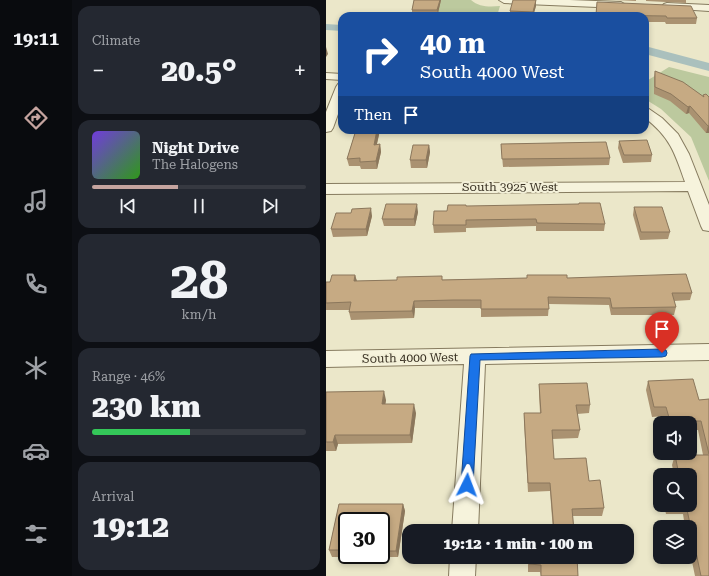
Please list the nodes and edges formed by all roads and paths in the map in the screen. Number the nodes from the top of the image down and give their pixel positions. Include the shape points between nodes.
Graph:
1 (504, 0) edge
2 (570, 1) edge
3 (632, 5) edge
4 (655, 6) edge
5 (709, 8) edge
6 (326, 76) edge
7 (338, 77) edge
8 (338, 97) edge
9 (649, 115) edge
10 (326, 128) edge
11 (694, 186) junction
12 (326, 189) edge
13 (709, 226) edge
14 (709, 352) edge
15 (475, 356) junction
16 (326, 360) edge
17 (465, 524) edge
18 (463, 564) edge
19 (462, 576) edge

1 - 2 street
2 - 3 street
4 - 5 street
6 - 7 street
8 - 10 street
9 - 11 street via 673,137
11 - 12 street, South 3925 West
11 - 13 street
14 - 15 street, South 4000 West
15 - 16 street, South 4000 West
15 - 17 street
18 - 19 street

